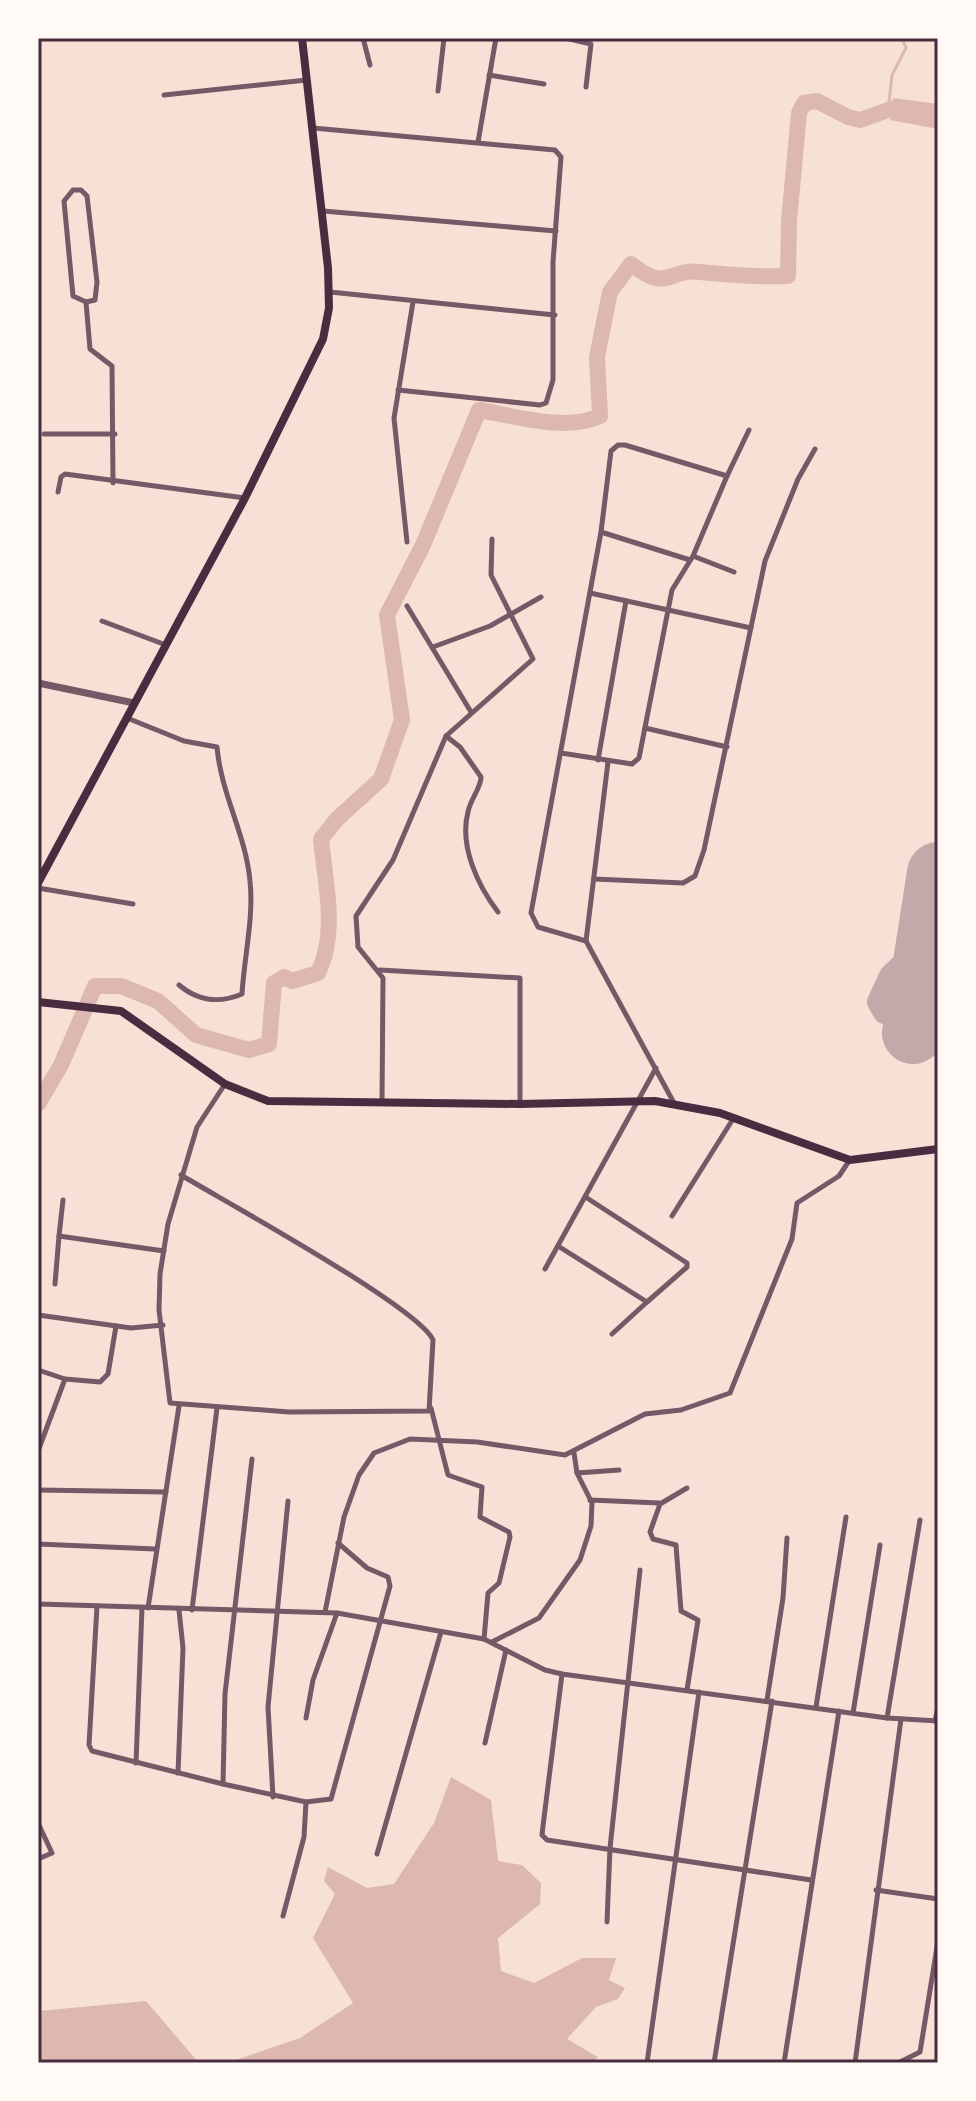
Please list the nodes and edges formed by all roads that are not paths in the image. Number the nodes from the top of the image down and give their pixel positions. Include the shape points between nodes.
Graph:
1 (302, 38) edge
2 (363, 38) edge
3 (444, 38) edge
4 (496, 38) edge
5 (565, 38) edge
6 (583, 39) edge
7 (370, 65) dead end
8 (489, 75) junction
9 (307, 80) junction
10 (544, 84) dead end
11 (586, 87) dead end
12 (438, 91) dead end
13 (164, 95) dead end
14 (313, 128) junction
15 (478, 142) junction
16 (323, 211) junction
17 (556, 231) junction
18 (330, 292) junction
19 (86, 302) junction
20 (413, 302) junction
21 (555, 315) junction
22 (398, 390) junction
23 (749, 430) dead end
24 (44, 434) dead end
25 (115, 434) junction
26 (815, 449) dead end
27 (727, 476) junction
28 (113, 483) junction
29 (58, 492) dead end
30 (245, 498) junction
31 (601, 532) junction
32 (492, 539) dead end
33 (407, 542) dead end
34 (691, 558) junction
35 (734, 572) dead end
36 (590, 593) junction
37 (541, 597) dead end
38 (626, 601) junction
39 (407, 606) dead end
40 (667, 612) junction
41 (509, 613) junction
42 (102, 621) dead end
43 (751, 628) junction
44 (167, 645) junction
45 (433, 647) junction
46 (38, 683) edge
47 (134, 703) junction
48 (471, 712) junction
49 (127, 718) junction
50 (645, 728) junction
51 (446, 736) junction
52 (727, 747) junction
53 (561, 753) junction
54 (598, 760) junction
55 (608, 762) junction
56 (594, 879) junction
57 (38, 886) edge
58 (133, 904) dead end
59 (498, 912) dead end
60 (586, 941) junction
61 (379, 970) junction
62 (179, 985) dead end
63 (38, 1002) edge
64 (656, 1068) junction
65 (225, 1084) junction
66 (640, 1101) junction
67 (382, 1103) junction
68 (674, 1103) junction
69 (520, 1104) junction
70 (734, 1118) junction
71 (938, 1149) edge
72 (850, 1160) junction
73 (181, 1175) junction
74 (587, 1198) junction
75 (63, 1200) dead end
76 (672, 1216) dead end
77 (59, 1236) junction
78 (558, 1246) junction
79 (164, 1251) junction
80 (545, 1269) dead end
81 (55, 1284) dead end
82 (647, 1302) junction
83 (38, 1315) edge
84 (163, 1325) junction
85 (116, 1326) junction
86 (612, 1334) dead end
87 (38, 1370) edge
88 (65, 1379) junction
89 (179, 1406) junction
90 (431, 1407) junction
91 (217, 1408) junction
92 (439, 1441) junction
93 (38, 1451) edge
94 (574, 1453) junction
95 (252, 1459) dead end
96 (619, 1470) dead end
97 (577, 1473) junction
98 (687, 1488) dead end
99 (38, 1490) edge
100 (166, 1492) junction
101 (590, 1500) junction
102 (288, 1501) dead end
103 (660, 1504) junction
104 (846, 1517) dead end
105 (920, 1520) dead end
106 (787, 1538) dead end
107 (337, 1543) junction
108 (38, 1544) edge
109 (880, 1545) dead end
110 (155, 1549) junction
111 (640, 1570) dead end
112 (38, 1604) edge
113 (97, 1606) junction
114 (145, 1608) junction
115 (179, 1610) junction
116 (192, 1610) junction
117 (235, 1611) junction
118 (276, 1611) junction
119 (325, 1612) junction
120 (337, 1613) junction
121 (381, 1622) junction
122 (441, 1632) junction
123 (484, 1639) junction
124 (492, 1642) junction
125 (506, 1650) junction
126 (562, 1674) junction
127 (628, 1683) junction
128 (687, 1690) junction
129 (699, 1692) junction
130 (770, 1701) junction
131 (816, 1707) junction
132 (938, 1707) edge
133 (839, 1711) junction
134 (853, 1713) junction
135 (306, 1718) dead end
136 (887, 1718) junction
137 (901, 1719) junction
138 (936, 1721) edge
139 (485, 1743) dead end
140 (136, 1763) junction
141 (178, 1773) junction
142 (223, 1784) junction
143 (273, 1797) junction
144 (306, 1802) junction
145 (38, 1823) edge
146 (610, 1848) junction
147 (377, 1854) dead end
148 (38, 1859) edge
149 (678, 1860) junction
150 (744, 1869) junction
151 (811, 1880) junction
152 (876, 1890) junction
153 (938, 1899) edge
154 (283, 1916) dead end
155 (607, 1922) dead end
156 (938, 1941) edge
157 (647, 2063) edge
158 (714, 2063) edge
159 (784, 2063) edge
160 (855, 2063) edge
161 (898, 2063) edge

1 - 9 main road
2 - 7 street
3 - 12 street
4 - 8 street
5 - 6 street
6 - 11 street via 591,46
8 - 10 street
8 - 15 street
9 - 13 street
9 - 14 main road
14 - 15 street
14 - 16 main road
15 - 17 street via 559,152
16 - 17 street
16 - 18 main road
17 - 21 street
18 - 20 street
18 - 30 main road via 318,351
19 - 19 street via 73,296 71,286 64,201 73,190 87,196 89,210 97,282 95,300
19 - 25 street via 90,349 112,366
20 - 21 street
20 - 22 street
21 - 22 street via 551,395 540,405
22 - 33 street via 394,418
23 - 27 street
24 - 25 street
25 - 28 street
26 - 43 street via 769,549
27 - 31 street via 618,445 611,451
27 - 34 street
28 - 29 street via 65,474
28 - 30 street
30 - 44 main road
31 - 34 street
31 - 36 street
32 - 41 street via 491,575
34 - 35 street
34 - 40 street via 678,577
36 - 38 street
36 - 53 street
37 - 41 street
38 - 40 street
38 - 54 street
39 - 45 street
40 - 43 street
40 - 50 street
41 - 45 street via 490,626
41 - 48 street via 533,659
42 - 44 street
43 - 52 street
44 - 47 main road
45 - 48 street
46 - 47 street
47 - 49 main road
48 - 51 street
49 - 57 main road
49 - 62 street via 184,741 217,747 246,857 251,884 242,994 210,1000 194,997
50 - 52 street
50 - 55 street via 637,762
51 - 59 street via 481,777 467,815 467,845 483,893
51 - 61 street via 393,860 356,916 358,947
52 - 56 street via 701,863 691,880
53 - 54 street
53 - 60 street via 531,913 538,927
54 - 55 street
55 - 56 street
56 - 60 street
57 - 58 street
60 - 64 street
61 - 67 street via 384,994
61 - 69 street via 520,978
63 - 65 main road via 121,1011
64 - 66 street
64 - 68 street
65 - 67 main road via 268,1101
65 - 73 street via 197,1127
66 - 68 main road
66 - 69 main road
66 - 74 street
67 - 69 main road
68 - 70 main road
70 - 72 main road
70 - 76 street
71 - 72 main road
72 - 94 street via 839,1176 797,1203 792,1239 733,1389 681,1410 625,1422
73 - 79 street
73 - 90 street via 418,1321 433,1340
74 - 78 street
74 - 82 street via 687,1263
75 - 77 street
77 - 79 street
77 - 81 street
78 - 80 street
78 - 82 street
79 - 84 street via 159,1294
82 - 86 street
83 - 85 street
84 - 85 street
84 - 89 street via 167,1397
85 - 88 street via 105,1380
87 - 88 street
88 - 93 street
89 - 91 street
89 - 100 street
90 - 91 street via 411,1413
90 - 92 street
91 - 116 street
92 - 94 street
92 - 107 street via 403,1440 374,1453 359,1475
92 - 123 street via 448,1475 482,1487 480,1517 509,1532 499,1583 488,1593
94 - 97 street
95 - 117 street
96 - 97 street
97 - 101 street
98 - 103 street
99 - 100 street
100 - 110 street
101 - 103 street
101 - 124 street via 591,1526 571,1575 539,1618
102 - 118 street
103 - 128 street via 650,1537 676,1545 681,1611 699,1624
104 - 131 street
105 - 136 street
106 - 130 street
107 - 119 street
107 - 121 street via 390,1582
108 - 110 street
109 - 134 street
110 - 114 street
111 - 127 street
112 - 113 street
113 - 114 street
113 - 140 street via 89,1745 95,1754
114 - 115 street
114 - 140 street
115 - 116 street
115 - 141 street via 183,1648
116 - 117 street
117 - 118 street
117 - 142 street via 225,1694
118 - 119 street
118 - 143 street via 268,1707
119 - 120 street
120 - 121 street
120 - 135 street via 313,1680
121 - 122 street
121 - 144 street via 331,1799
122 - 123 street
122 - 147 street
123 - 124 street
124 - 125 street
125 - 126 street
125 - 139 street
126 - 127 street
126 - 146 street via 542,1835 555,1842
127 - 128 street
127 - 146 street
128 - 129 street
129 - 130 street
129 - 149 street
130 - 131 street
130 - 150 street
131 - 133 street
132 - 138 street
133 - 134 street
133 - 151 street
134 - 136 street
136 - 137 street
137 - 138 street
137 - 152 street
140 - 141 street
141 - 142 street
142 - 143 street
143 - 144 street
144 - 154 street via 304,1837
145 - 148 street via 52,1853
146 - 149 street
146 - 155 street
149 - 150 street
149 - 157 street
150 - 151 street
150 - 158 street
151 - 159 street
152 - 153 street
152 - 160 street
156 - 161 street via 920,2052

